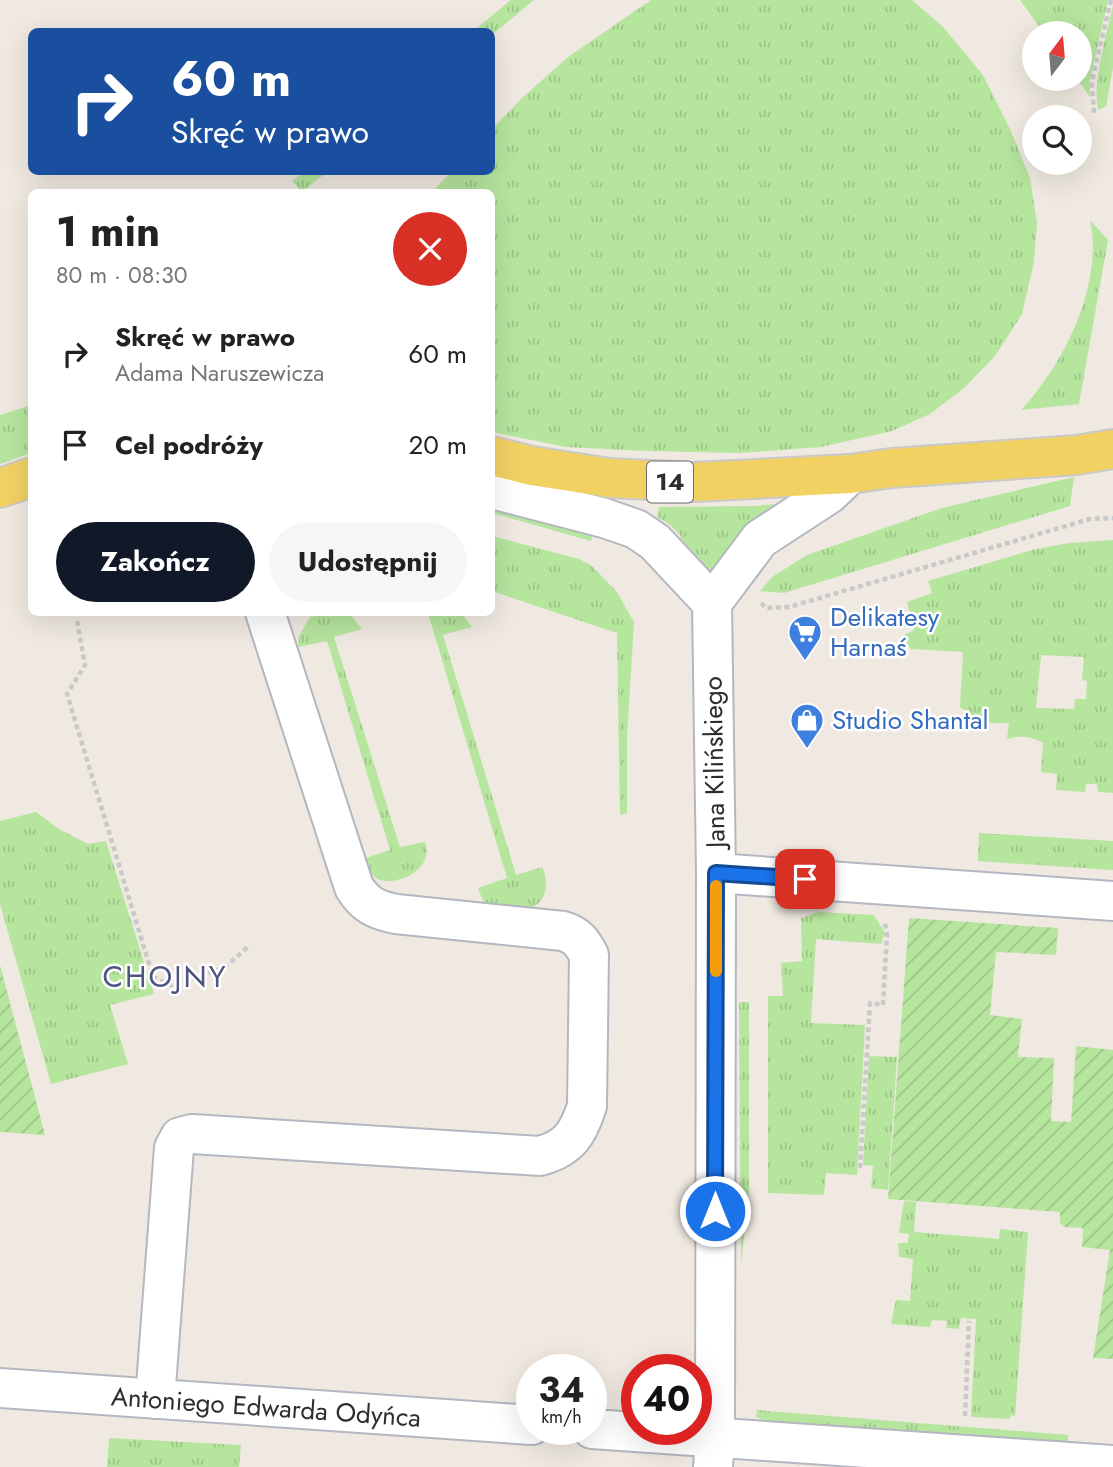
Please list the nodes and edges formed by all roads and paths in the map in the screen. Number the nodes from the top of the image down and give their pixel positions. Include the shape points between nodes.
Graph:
1 (1111, 0) edge
2 (1094, 113) dead end
3 (1113, 449) edge
4 (495, 457) edge
5 (850, 474) junction
6 (28, 478) edge
7 (0, 488) edge
8 (495, 490) edge
9 (1113, 518) edge
10 (755, 598) dead end
11 (712, 603) junction
12 (266, 616) edge
13 (77, 621) dead end
14 (716, 873) junction
15 (1113, 901) edge
16 (882, 916) dead end
17 (250, 945) dead end
18 (860, 1168) dead end
19 (969, 1321) dead end
20 (0, 1388) edge
21 (155, 1399) junction
22 (516, 1424) edge
23 (965, 1424) dead end
24 (607, 1432) edge
25 (714, 1452) edge
26 (1113, 1465) edge

1 - 2 path via 1092,81
3 - 5 main road, 14
4 - 5 main road, 14 via 645,481
5 - 11 street via 829,494 760,539
6 - 7 main road
8 - 11 street via 636,529
9 - 10 path via 1090,519 789,607 766,608
11 - 14 street, Jana Kilińskiego
12 - 21 street via 361,899 377,910 396,914 563,931 583,943 589,955 587,1106 572,1139 558,1151 540,1156 192,1134 180,1137 174,1148
13 - 17 path via 85,665 67,694 153,977 171,985 224,968
14 - 15 street
14 - 25 street, Jana Kilińskiego
16 - 18 path via 887,933 883,1004 870,1003
19 - 23 path
20 - 21 street, Antoniego Edwarda Odyńca
21 - 22 street, Antoniego Edwarda Odyńca
24 - 25 street
25 - 26 street

